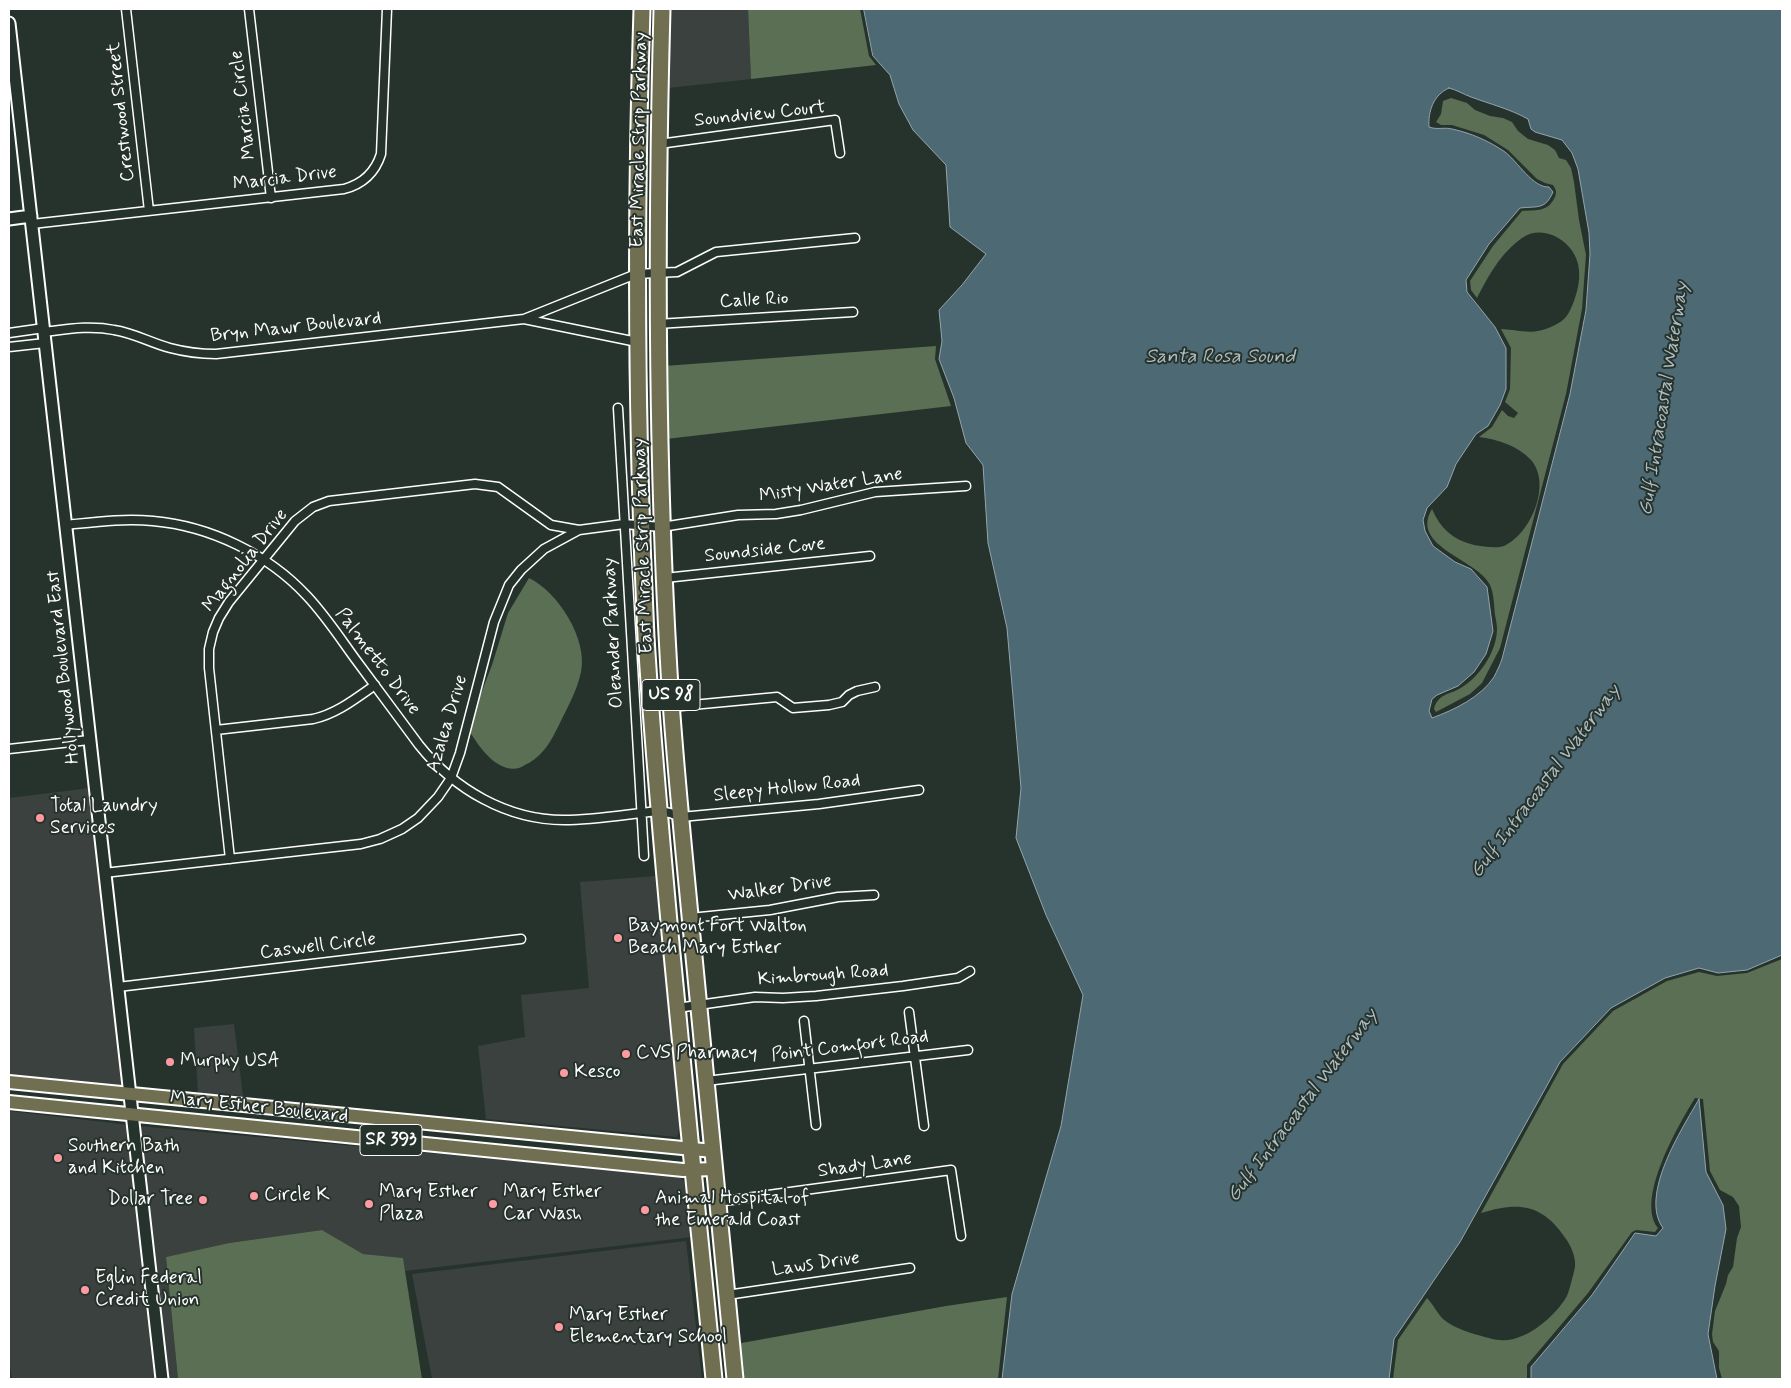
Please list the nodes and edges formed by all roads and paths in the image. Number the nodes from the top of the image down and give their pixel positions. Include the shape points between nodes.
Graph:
1 (126, 9) edge
2 (249, 9) edge
3 (387, 9) edge
4 (642, 9) edge
5 (662, 9) edge
6 (9, 23) edge
7 (640, 68) junction
8 (660, 68) junction
9 (13, 93) edge
10 (658, 144) junction
11 (840, 152) dead end
12 (271, 198) junction
13 (149, 212) junction
14 (9, 218) edge
15 (32, 220) junction
16 (855, 238) dead end
17 (636, 274) junction
18 (658, 274) junction
19 (853, 312) dead end
20 (524, 319) junction
21 (657, 324) junction
22 (9, 333) edge
23 (45, 334) junction
24 (637, 342) junction
25 (9, 347) edge
26 (618, 408) dead end
27 (966, 486) dead end
28 (624, 524) junction
29 (66, 525) junction
30 (641, 525) junction
31 (662, 527) junction
32 (578, 530) junction
33 (870, 556) dead end
34 (262, 560) junction
35 (664, 578) junction
36 (375, 686) junction
37 (875, 687) dead end
38 (672, 707) junction
39 (216, 730) junction
40 (89, 740) junction
41 (9, 749) edge
42 (451, 778) junction
43 (919, 790) dead end
44 (659, 811) junction
45 (641, 813) junction
46 (681, 817) junction
47 (644, 856) dead end
48 (230, 859) junction
49 (104, 873) junction
50 (874, 895) dead end
51 (690, 918) junction
52 (521, 939) dead end
53 (970, 971) dead end
54 (118, 987) junction
55 (698, 1005) junction
56 (677, 1008) junction
57 (909, 1012) dead end
58 (804, 1021) dead end
59 (968, 1050) dead end
60 (915, 1055) junction
61 (809, 1068) junction
62 (706, 1081) junction
63 (9, 1082) edge
64 (130, 1094) junction
65 (9, 1102) edge
66 (132, 1114) junction
67 (816, 1126) dead end
68 (924, 1126) dead end
69 (691, 1150) junction
70 (713, 1152) junction
71 (715, 1169) junction
72 (693, 1171) junction
73 (717, 1202) junction
74 (961, 1236) dead end
75 (910, 1268) dead end
76 (727, 1295) junction
77 (162, 1379) edge
78 (714, 1379) edge
79 (735, 1379) edge

1 - 13 street, Crestwood Street
2 - 12 street, Marcia Circle
3 - 12 street, Marcia Drive via 383,144 374,171 360,184 349,188
4 - 7 highway, East Miracle Strip Parkway / US 98
5 - 8 highway, East Miracle Strip Parkway / US 98
6 - 9 street, Hollywood Boulevard East
7 - 8 highway
7 - 17 highway, East Miracle Strip Parkway / US 98
8 - 10 highway, East Miracle Strip Parkway / US 98
9 - 15 street, Hollywood Boulevard East
10 - 11 street, Soundview Court via 835,120
10 - 18 highway, East Miracle Strip Parkway / US 98
12 - 13 street, Marcia Drive
13 - 15 street, Marcia Drive
14 - 15 street
15 - 23 street, Hollywood Boulevard East
16 - 18 street via 716,252 677,272
17 - 18 street
17 - 20 street, Bryn Mawr Boulevard
17 - 24 highway, East Miracle Strip Parkway / US 98
18 - 21 highway, East Miracle Strip Parkway / US 98
19 - 21 street, Calle Rio
20 - 23 street, Bryn Mawr Boulevard via 216,354 169,348 109,329 84,327
20 - 24 street, Bryn Mawr Boulevard
21 - 31 highway, East Miracle Strip Parkway / US 98
22 - 23 street, Bryn Mawr Boulevard
23 - 25 street, Bryn Mawr Boulevard
23 - 29 street, Hollywood Boulevard East
24 - 30 highway, East Miracle Strip Parkway / US 98
26 - 28 street, Oleander Parkway
27 - 31 street, Misty Water Lane via 875,492 801,510 738,515
28 - 30 street, Azalea Drive
28 - 32 street, Azalea Drive
28 - 45 street, Oleander Parkway
29 - 34 street, Palmetto Drive via 133,520 176,524 217,536
29 - 40 street, Hollywood Boulevard East
30 - 31 street, Misty Water Lane
30 - 44 highway, East Miracle Strip Parkway / US 98
31 - 35 highway, East Miracle Strip Parkway / US 98
32 - 34 street, Magnolia Drive via 551,525 498,487 460,485 329,501 313,507 295,521
32 - 42 street, Azalea Drive via 535,556 509,585 494,622
33 - 35 street, Soundside Cove
34 - 36 street, Palmetto Drive via 308,597
34 - 39 street, Magnolia Drive via 219,618 213,632 209,668
35 - 38 highway, East Miracle Strip Parkway / US 98
36 - 39 street via 341,709 313,720
36 - 42 street, Palmetto Drive via 428,757
37 - 38 street via 849,694 837,704 797,709 787,706 777,697
38 - 46 highway, East Miracle Strip Parkway / US 98
39 - 48 street, Magnolia Drive
40 - 41 street
40 - 49 street, Hollywood Boulevard East
42 - 45 street, Palmetto Drive via 496,806 535,817 565,820
42 - 48 street, Azalea Drive via 418,818 380,839
43 - 46 street, Sleepy Hollow Road via 819,804
44 - 45 street, Palmetto Drive
44 - 46 street, Sleepy Hollow Road
44 - 56 highway, East Miracle Strip Parkway / US 98
45 - 47 street, Oleander Parkway
46 - 51 highway, East Miracle Strip Parkway / US 98
48 - 49 street, Azalea Drive
49 - 54 street, Hollywood Boulevard East
50 - 51 street, Walker Drive
51 - 55 highway, East Miracle Strip Parkway / US 98
52 - 54 street, Caswell Circle
53 - 55 street, Kimbrough Road via 958,978 903,986 816,996 755,997
54 - 64 street, Hollywood Boulevard East
55 - 56 street, Kimbrough Road
55 - 62 highway, East Miracle Strip Parkway / US 98
56 - 69 highway, East Miracle Strip Parkway / US 98
57 - 60 street
58 - 61 street
59 - 60 street, Point Comfort Road
60 - 61 street, Point Comfort Road
60 - 68 street
61 - 62 street, Point Comfort Road
61 - 67 street
62 - 70 highway, East Miracle Strip Parkway / US 98
63 - 64 main road, Mary Esther Boulevard / SR 393
64 - 66 street, Hollywood Boulevard East
64 - 69 main road, Mary Esther Boulevard / SR 393
65 - 66 main road, Mary Esther Boulevard / SR 393
66 - 72 main road, Mary Esther Boulevard / SR 393
66 - 77 street, Hollywood Boulevard East
69 - 70 main road, Mary Esther Boulevard / SR 393
69 - 72 highway, East Miracle Strip Parkway / US 98
70 - 71 highway, East Miracle Strip Parkway / US 98
71 - 72 main road, Mary Esther Boulevard / SR 393
71 - 73 highway, East Miracle Strip Parkway / US 98
72 - 78 highway, East Miracle Strip Parkway / US 98
73 - 74 street, Shady Lane via 952,1170
73 - 76 highway, East Miracle Strip Parkway / US 98
75 - 76 street, Laws Drive
76 - 79 highway, East Miracle Strip Parkway / US 98

